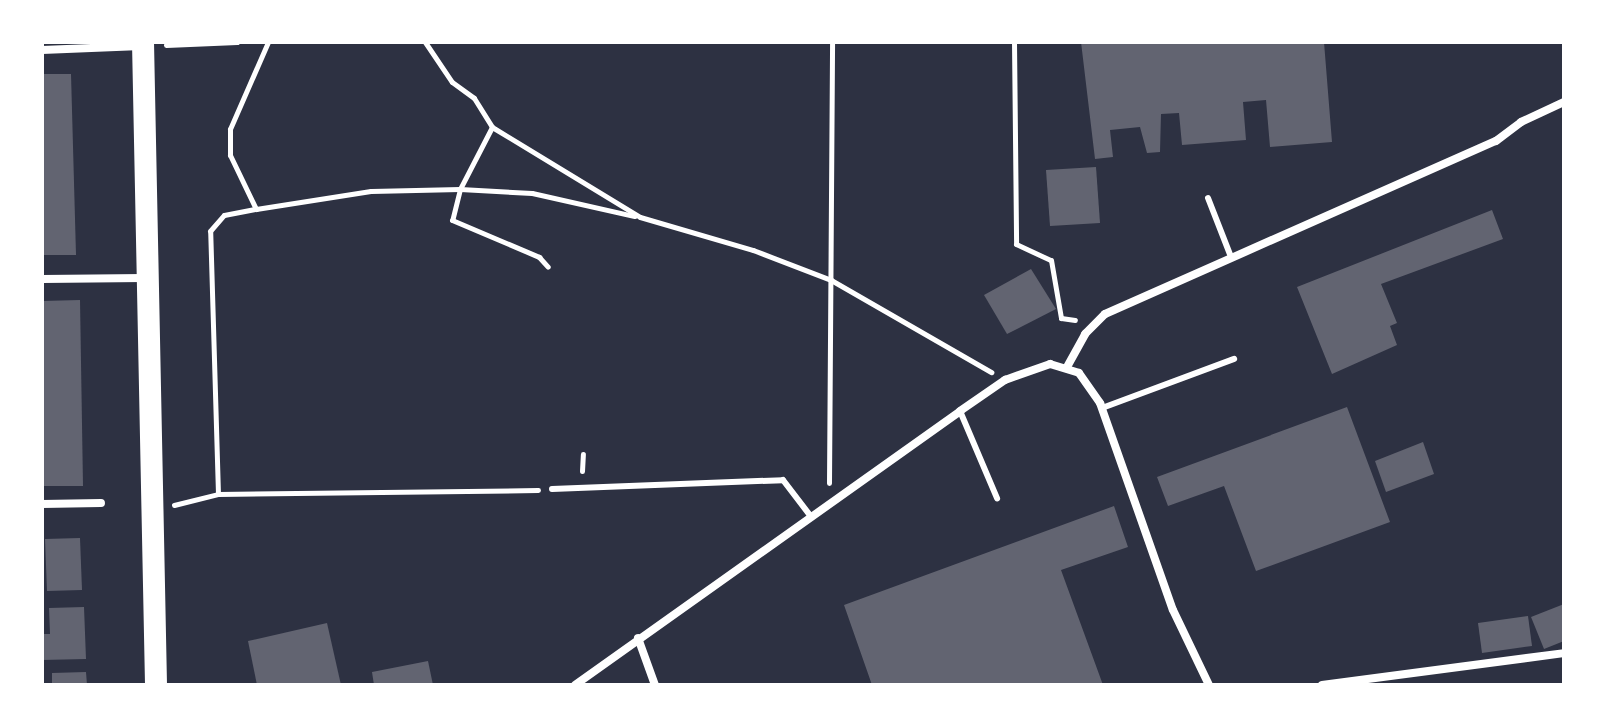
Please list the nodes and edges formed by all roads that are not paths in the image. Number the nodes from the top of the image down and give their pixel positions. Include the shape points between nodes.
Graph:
1 (143, 44) edge
2 (42, 50) edge
3 (1564, 102) edge
4 (1208, 198) dead end
5 (1231, 257) junction
6 (149, 278) junction
7 (42, 279) edge
8 (1234, 359) dead end
9 (1067, 367) junction
10 (1102, 408) junction
11 (960, 411) junction
12 (552, 489) road end
13 (997, 498) dead end
14 (101, 503) dead end
15 (42, 504) edge
16 (809, 514) junction
17 (638, 638) junction
18 (1564, 653) edge
19 (1206, 682) edge
20 (156, 685) edge
21 (575, 685) edge
22 (655, 685) edge
23 (1322, 685) edge

1 - 2 street
1 - 6 highway
3 - 5 street via 1521,122 1496,141
4 - 5 lane
5 - 9 street via 1105,314 1085,334
6 - 7 street
6 - 20 highway
8 - 10 lane
9 - 10 street via 1083,377
9 - 11 street via 1044,365 1005,380
10 - 19 street
11 - 13 lane
11 - 16 street
12 - 16 lane via 783,480
14 - 15 street
16 - 17 street
17 - 21 street
17 - 22 street
18 - 23 street

